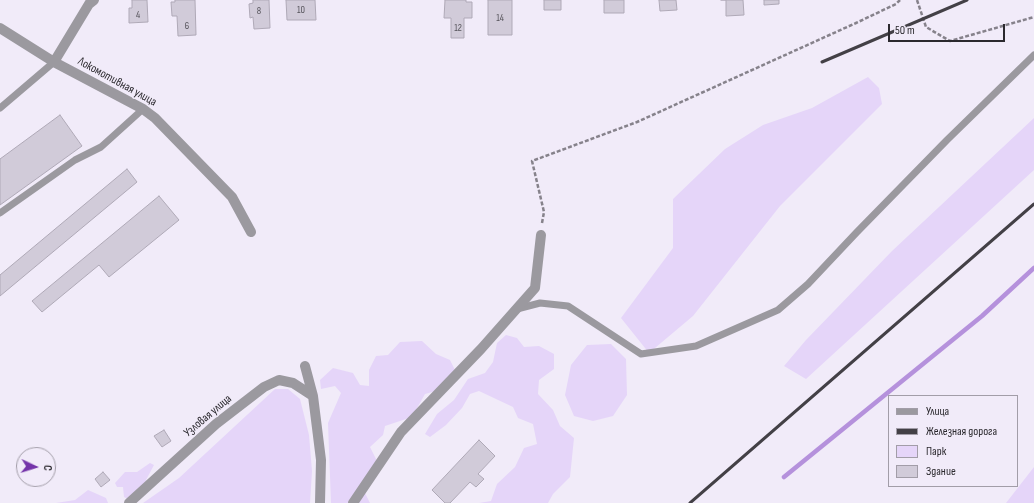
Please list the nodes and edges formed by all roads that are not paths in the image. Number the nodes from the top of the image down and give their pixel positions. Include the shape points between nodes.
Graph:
1 (94, 0) edge
2 (0, 28) edge
3 (1034, 55) edge
4 (54, 62) junction
5 (0, 108) edge
6 (143, 110) junction
7 (0, 213) edge
8 (251, 232) dead end
9 (541, 235) road end
10 (517, 309) junction
11 (305, 366) dead end
12 (313, 396) junction
13 (130, 503) edge
14 (320, 503) edge
15 (353, 503) edge

1 - 4 street via 89,4
2 - 4 street, Локомотивная улица
3 - 10 lane via 926,161 808,284 778,310 696,346 641,354 568,306 540,303
4 - 5 lane
4 - 6 street, Локомотивная улица
6 - 7 lane via 101,147 75,160
6 - 8 street, Локомотивная улица via 155,118 232,197
9 - 10 street via 535,288
10 - 15 street via 401,432
11 - 12 street
12 - 13 street, Узловая улица via 293,383 279,380 264,387 216,424
12 - 14 street via 321,460

